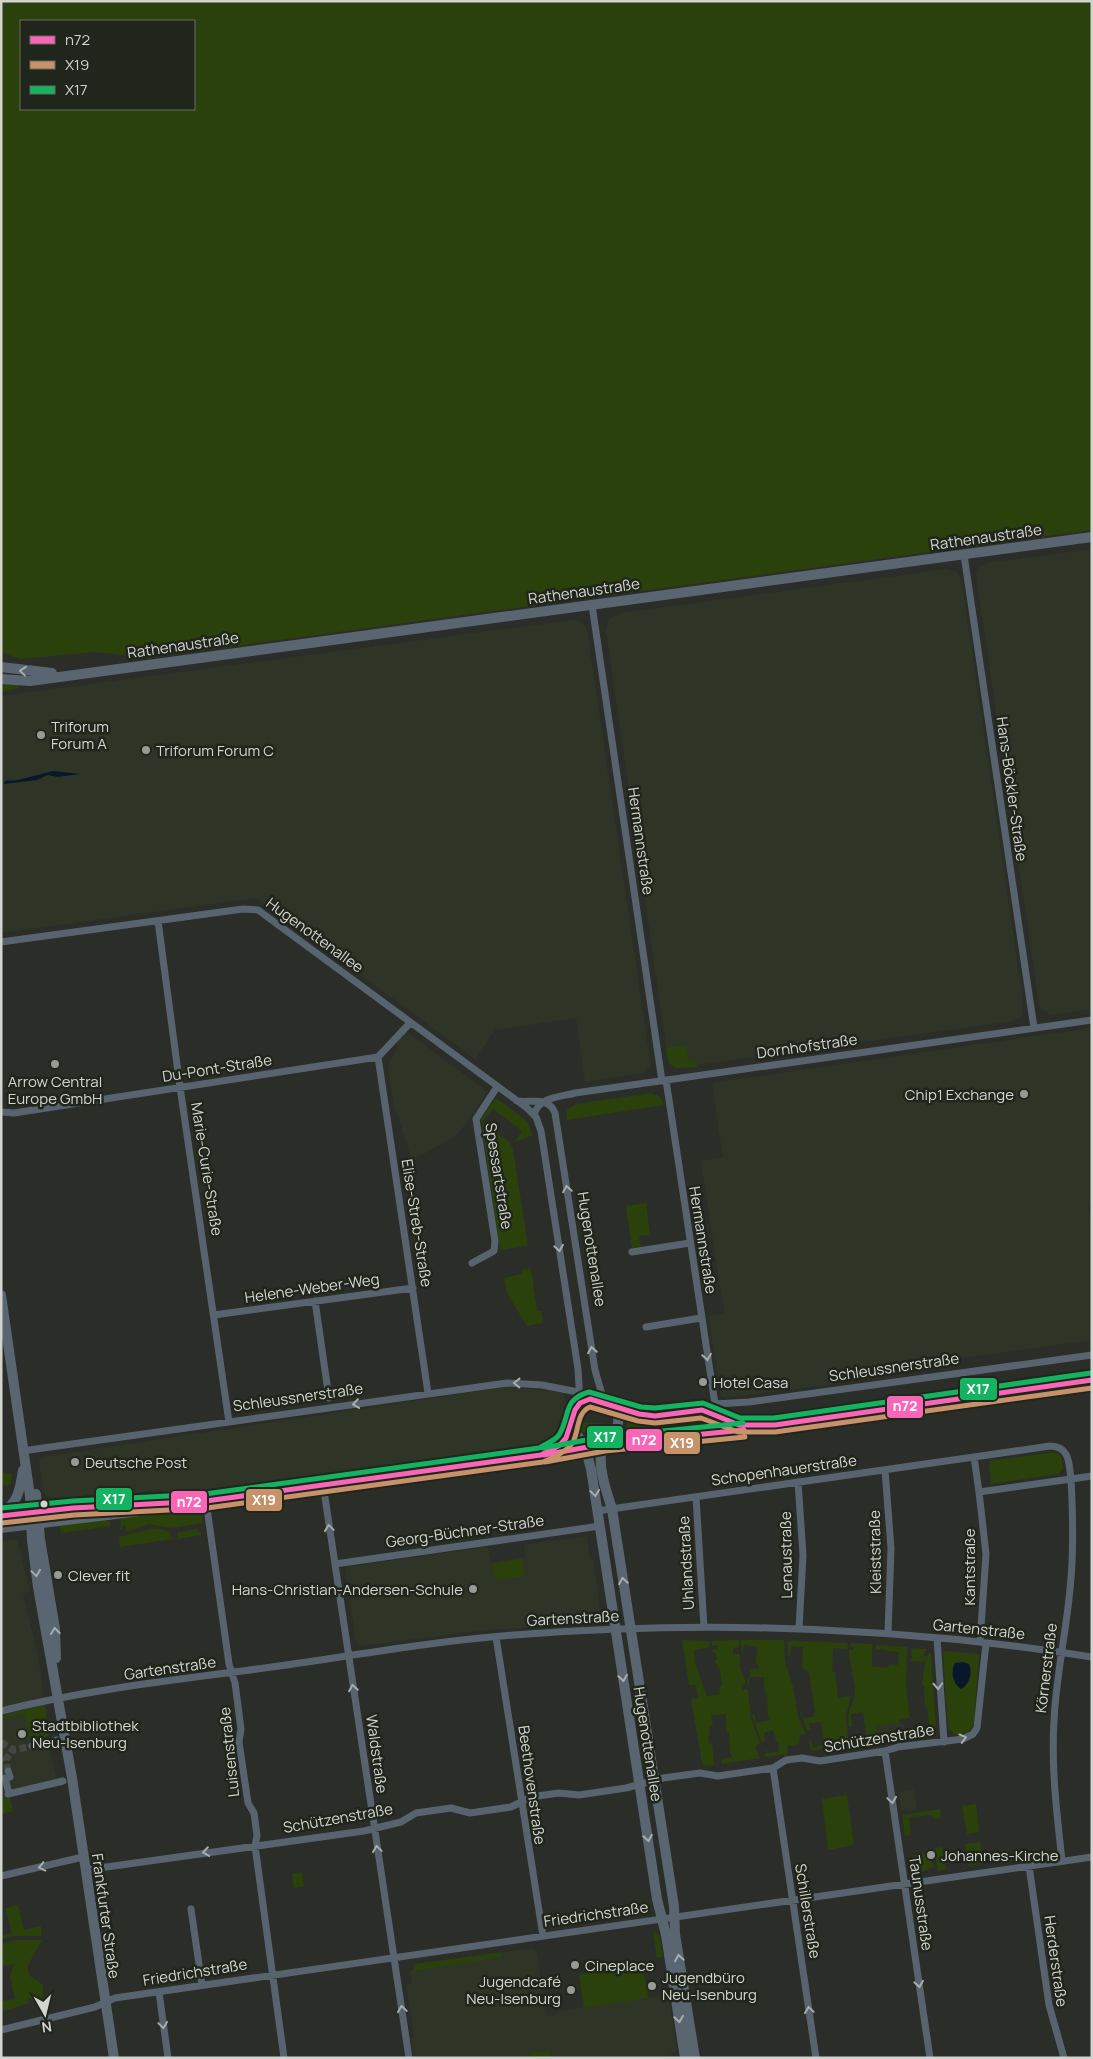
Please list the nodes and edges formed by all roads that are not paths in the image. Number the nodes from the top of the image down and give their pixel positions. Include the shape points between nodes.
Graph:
1 (1092, 538) edge
2 (964, 555) junction
3 (592, 605) junction
4 (1, 667) edge
5 (81, 674) junction
6 (1, 680) edge
7 (158, 921) junction
8 (1, 942) edge
9 (1092, 1020) edge
10 (410, 1023) junction
11 (1034, 1028) junction
12 (378, 1057) junction
13 (664, 1080) junction
14 (180, 1087) junction
15 (497, 1087) junction
16 (516, 1100) junction
17 (544, 1101) junction
18 (1, 1112) edge
19 (14, 1113) junction
20 (534, 1115) junction
21 (1, 1119) edge
22 (690, 1243) junction
23 (632, 1252) dead end
24 (472, 1263) dead end
25 (413, 1288) junction
26 (1, 1295) edge
27 (315, 1301) junction
28 (214, 1315) junction
29 (701, 1318) junction
30 (646, 1327) dead end
31 (1092, 1354) edge
32 (1092, 1380) edge
33 (428, 1394) junction
34 (582, 1397) junction
35 (329, 1398) dead end
36 (608, 1402) junction
37 (715, 1404) junction
38 (702, 1410) junction
39 (229, 1422) junction
40 (572, 1423) junction
41 (775, 1425) junction
42 (578, 1437) junction
43 (619, 1442) junction
44 (600, 1444) junction
45 (585, 1447) junction
46 (27, 1455) junction
47 (541, 1455) junction
48 (974, 1457) junction
49 (588, 1461) junction
50 (885, 1470) junction
51 (1092, 1476) edge
52 (1071, 1479) junction
53 (798, 1482) junction
54 (323, 1484) junction
55 (606, 1485) junction
56 (979, 1492) junction
57 (696, 1497) junction
58 (206, 1501) junction
59 (612, 1509) junction
60 (597, 1511) junction
61 (34, 1512) junction
62 (1, 1514) edge
63 (35, 1525) junction
64 (600, 1526) junction
65 (1, 1528) edge
66 (335, 1564) junction
67 (704, 1627) junction
68 (630, 1629) junction
69 (799, 1629) junction
70 (616, 1630) junction
71 (888, 1633) junction
72 (496, 1637) junction
73 (937, 1638) junction
74 (983, 1643) junction
75 (1062, 1652) junction
76 (348, 1656) junction
77 (1092, 1657) edge
78 (232, 1673) junction
79 (60, 1696) junction
80 (1, 1711) edge
81 (57, 1740) dead end
82 (944, 1742) junction
83 (32, 1746) tunnel mouth
84 (885, 1751) junction
85 (773, 1768) junction
86 (8, 1771) tunnel mouth
87 (67, 1780) junction
88 (654, 1780) junction
89 (639, 1784) junction
90 (521, 1802) junction
91 (374, 1828) junction
92 (255, 1846) junction
93 (83, 1857) junction
94 (1092, 1857) edge
95 (1062, 1861) junction
96 (1029, 1866) junction
97 (85, 1870) junction
98 (1, 1876) edge
99 (904, 1884) junction
100 (793, 1900) junction
101 (192, 1909) dead end
102 (674, 1917) junction
103 (662, 1919) junction
104 (542, 1936) junction
105 (393, 1957) junction
106 (272, 1974) junction
107 (202, 1985) junction
108 (159, 1992) junction
109 (104, 2003) junction
110 (1, 2030) edge
111 (114, 2058) edge
112 (168, 2058) edge
113 (284, 2058) edge
114 (408, 2058) edge
115 (685, 2058) edge
116 (695, 2058) edge
117 (816, 2058) edge
118 (930, 2058) edge
119 (1064, 2058) edge

1 - 2 street, Rathenaustraße
2 - 3 street, Rathenaustraße
2 - 11 street, Hans-Böckler-Straße
3 - 5 street, Rathenaustraße
3 - 13 street, Hermannstraße
5 -> 4 street, Rathenaustraße
5 - 6 street, Rathenaustraße via 30,681
7 - 8 street, Hugenottenallee
7 - 10 street, Hugenottenallee via 243,909 258,910
7 - 14 street, Marie-Curie-Straße
9 - 11 street, Dornhofstraße
10 - 12 street
10 - 15 street, Hugenottenallee
11 - 13 street, Dornhofstraße
12 - 14 street, Du-Pont-Straße
12 - 25 street, Elise-Streb-Straße
13 - 17 street, Dornhofstraße via 575,1093
13 - 22 street, Hermannstraße
14 - 19 street, Du-Pont-Straße
14 - 28 street, Marie-Curie-Straße
15 - 16 street, Hugenottenallee
15 - 24 street, Spessartstraße via 476,1119 494,1251
16 - 17 street
16 - 20 street, Hugenottenallee
17 - 20 street
36 -> 17 street, Hugenottenallee via 595,1370 556,1117 552,1107
18 - 19 street, Du-Pont-Straße
19 - 21 street, Du-Pont-Straße
20 -> 34 street via 541,1131
22 - 23 street
22 - 29 street, Hermannstraße
25 - 27 street, Helene-Weber-Weg
25 - 33 street, Elise-Streb-Straße
26 - 46 street, Frankfurter Straße via 17,1397 23,1412
27 - 28 street, Helene-Weber-Weg
27 - 35 street
28 - 39 street, Marie-Curie-Straße
29 - 30 street
29 -> 37 street, Hermannstraße
31 - 37 street, Schleussnerstraße via 758,1401
32 - 41 street
34 -> 33 street, Schleussnerstraße via 538,1384 507,1383
33 -> 39 street, Schleussnerstraße
34 - 36 street
34 - 40 street
36 - 38 street, Schleussnerstraße via 639,1414 655,1416
36 - 44 street, Hugenottenallee via 617,1415 617,1427
37 - 38 street, Schleussnerstraße
38 - 41 street, Schleussnerstraße via 739,1426
39 - 46 street, Schleussnerstraße
40 - 42 street, Hugenottenallee
40 - 47 street via 560,1445
41 - 43 street
42 - 44 street
42 - 45 street, Hugenottenallee
43 - 44 street
43 - 55 street, Hugenottenallee via 607,1451
44 - 45 street
44 - 55 street, Hugenottenallee
45 - 47 street
45 - 49 street, Hugenottenallee
46 - 61 street, Frankfurter Straße
46 - 62 street via 19,1494 12,1506
47 - 49 street via 572,1456
47 - 54 street
48 - 50 street, Schopenhauerstraße
48 - 52 street, Körnerstraße via 1056,1446 1066,1453
48 - 56 street, Kantstraße
49 -> 60 street, Hugenottenallee
50 - 53 street, Schopenhauerstraße
50 - 71 street, Kleiststraße via 892,1548
51 - 52 street
52 - 56 street
52 - 75 street, Körnerstraße via 1071,1575
53 - 57 street, Schopenhauerstraße
53 - 69 street, Lenaustraße via 803,1563
54 - 58 street
66 -> 54 street, Waldstraße
55 - 59 street, Hugenottenallee
56 - 74 street, Kantstraße via 986,1554
57 - 59 street, Schopenhauerstraße
57 - 67 street, Uhlandstraße
58 - 61 street
58 - 63 street
58 - 78 street, Luisenstraße
59 - 60 street, Schopenhauerstraße
68 -> 59 street, Hugenottenallee
60 - 64 street, Hugenottenallee
61 - 62 street
61 - 63 street, Frankfurter Straße
63 - 65 street
63 - 79 street, Frankfurter Straße via 55,1629
64 - 66 street, Georg-Büchner-Straße
64 - 70 street, Hugenottenallee
66 - 76 street, Waldstraße
67 - 68 street, Gartenstraße
67 - 69 street, Gartenstraße
68 - 70 street, Gartenstraße
68 - 88 street, Hugenottenallee
69 - 71 street, Gartenstraße
70 - 72 street, Gartenstraße
70 -> 89 street, Hugenottenallee
71 - 73 street, Gartenstraße
72 - 76 street, Gartenstraße
72 - 90 street, Beethovenstraße
73 - 74 street, Gartenstraße
73 -> 82 street
74 - 75 street, Gartenstraße
82 -> 74 street, Kantstraße via 967,1738 977,1728
75 - 77 street, Gartenstraße
75 - 95 street, Körnerstraße via 1053,1759
76 - 78 street, Gartenstraße
91 -> 76 street, Waldstraße
78 - 79 street, Gartenstraße
78 - 92 street, Luisenstraße via 248,1804 253,1811 257,1836
79 - 80 street, Gartenstraße
79 - 87 street, Frankfurter Straße
81 - 83 street
82 - 84 street, Schützenstraße
84 - 85 street, Schützenstraße via 820,1761 786,1760
84 -> 99 street, Taunusstraße
85 - 88 street, Schützenstraße via 718,1776 700,1772
85 - 100 street, Schillerstraße
86 - 87 street via 9,1794
87 - 93 street, Frankfurter Straße
88 - 89 street, Schützenstraße
88 - 102 street, Hugenottenallee
89 - 90 street, Schützenstraße via 579,1795 559,1793 530,1797
89 -> 103 street, Hugenottenallee
90 - 91 street, Schützenstraße via 511,1807 470,1813 450,1808 416,1813 401,1822
90 - 104 street, Beethovenstraße
91 - 92 street, Schützenstraße
105 -> 91 street, Waldstraße
92 -> 97 street, Schützenstraße
92 - 106 street, Luisenstraße
93 - 97 street, Frankfurter Straße
93 -> 98 street
94 - 95 street, Friedrichstraße
95 - 96 street, Friedrichstraße
96 - 99 street, Friedrichstraße
96 - 119 street, Herderstraße via 1049,2005
97 - 109 street, Frankfurter Straße
99 - 100 street, Friedrichstraße
99 -> 118 street, Taunusstraße
100 - 102 street, Friedrichstraße
117 -> 100 street, Schillerstraße
101 - 107 street
102 - 103 street, Friedrichstraße
116 -> 102 street, Hugenottenallee
103 - 104 street, Friedrichstraße
103 -> 115 street, Hugenottenallee
104 - 105 street, Friedrichstraße
105 - 106 street, Friedrichstraße
114 -> 105 street, Waldstraße
106 - 107 street, Friedrichstraße
106 - 113 street, Luisenstraße
107 - 108 street, Friedrichstraße
108 - 109 street, Friedrichstraße via 115,1998
108 -> 112 street
109 - 110 street, Friedrichstraße
109 - 111 street, Frankfurter Straße

